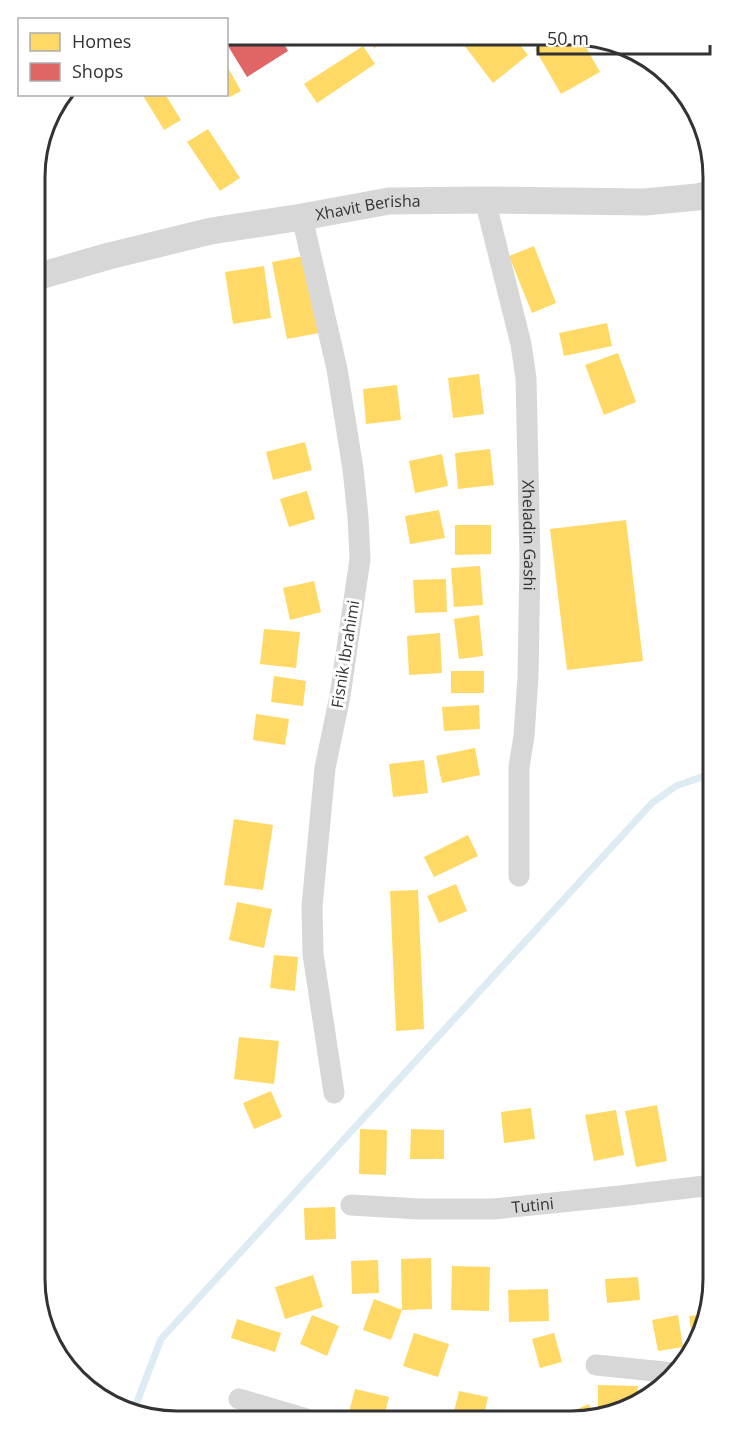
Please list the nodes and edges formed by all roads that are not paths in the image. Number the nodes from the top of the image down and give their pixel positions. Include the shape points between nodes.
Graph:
1 (703, 196) edge
2 (486, 200) junction
3 (302, 217) junction
4 (45, 274) edge
5 (519, 876) dead end
6 (334, 1093) dead end
7 (703, 1186) edge
8 (351, 1205) dead end
9 (596, 1365) dead end
10 (664, 1372) edge
11 (239, 1399) dead end
12 (280, 1411) edge

1 - 2 street, Xhavit Berisha via 645,202
2 - 3 street, Xhavit Berisha via 389,201
2 - 5 street, Xheladin Gashi via 526,378 529,606 528,677 519,767
3 - 4 street, Xhavit Berisha via 211,231
3 - 6 street, Fisnik Ibrahimi via 337,369 359,528 360,560 325,768 312,906 313,954
7 - 8 street, Tutini via 494,1209
9 - 10 street
11 - 12 street

